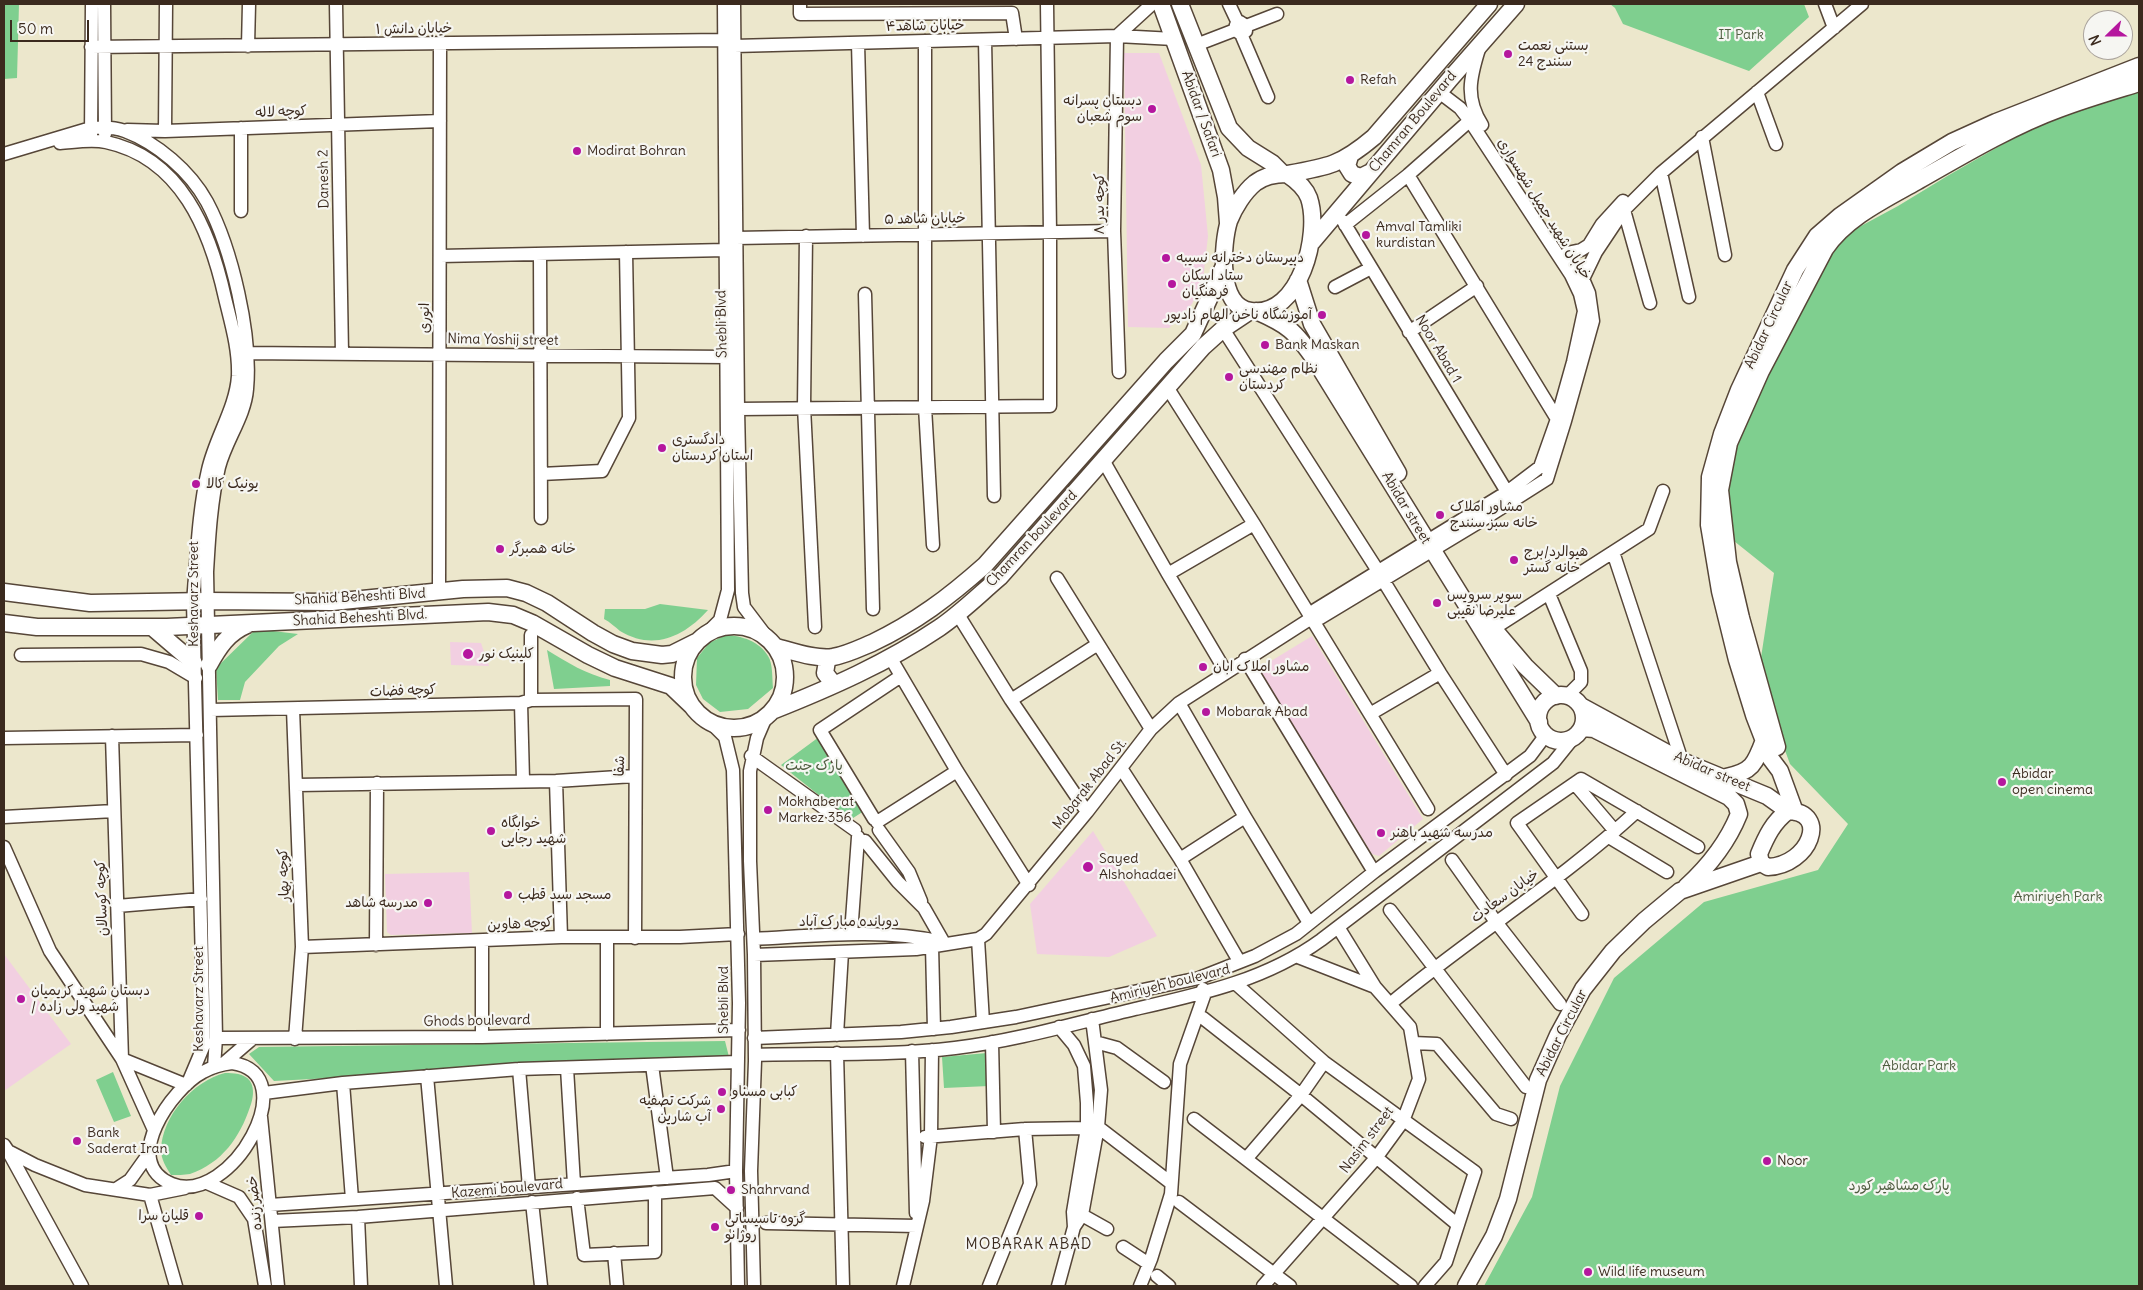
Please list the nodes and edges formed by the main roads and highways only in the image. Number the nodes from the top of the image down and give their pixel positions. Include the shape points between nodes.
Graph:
1 (1161, 4) edge
2 (1180, 4) edge
3 (1489, 4) edge
4 (1516, 4) edge
5 (2139, 66) edge
6 (2139, 83) edge
7 (1350, 156) junction
8 (1369, 173) junction
9 (1285, 174) junction
10 (1228, 227) junction
11 (1312, 242) junction
12 (1224, 268) junction
13 (1298, 280) junction
14 (1253, 311) junction
15 (1193, 334) junction
16 (1203, 347) junction
17 (1433, 543) junction
18 (4, 592) edge
19 (4, 623) edge
20 (250, 624) junction
21 (152, 627) junction
22 (702, 637) junction
23 (771, 641) junction
24 (644, 653) junction
25 (832, 657) junction
26 (636, 676) junction
27 (838, 683) junction
28 (1562, 696) junction
29 (692, 706) junction
30 (1581, 706) junction
31 (769, 714) junction
32 (1542, 727) junction
33 (1578, 732) junction
34 (1764, 740) junction
35 (1780, 771) junction
36 (1726, 777) junction
37 (1791, 812) junction
38 (1762, 863) junction
39 (1680, 891) junction
40 (1466, 1286) edge

1 - 10 main road, Abidar / Safari via 1221,170
2 - 9 main road, Abidar / Safari via 1229,128 1248,148
3 - 7 main road, Chamran Boulevard via 1374,137
4 - 8 main road, Chamran Boulevard
5 - 34 main road, Abidar Circular via 1952,142 1902,172 1840,216 1817,236 1795,270 1738,390 1710,478 1709,525 1720,592 1737,660
6 - 35 main road, Abidar Circular via 2058,109 1996,138 1890,196 1848,223 1832,238 1808,280 1761,371 1729,443 1720,490 1728,562 1743,628 1782,761
7 - 8 main road via 1347,166 1352,174 1361,177
7 - 9 main road, Chamran Boulevard via 1337,163
8 - 11 main road, Chamran Boulevard
9 - 10 main road via 1271,175 1255,183 1241,198
9 - 11 main road via 1300,182 1309,197 1313,218
10 - 12 main road
11 - 13 main road via 1306,266
12 - 14 main road via 1228,289 1236,303
12 - 15 main road, Chamran boulevard
13 - 14 main road via 1281,302 1265,311
13 - 17 main road, Abidar street via 1312,324
14 - 16 main road, Chamran boulevard via 1223,329
14 - 17 main road, Abidar street via 1280,322 1298,336
15 - 16 main road via 1204,336 1206,342
15 - 25 main road, Chamran boulevard via 986,565 903,628
16 - 27 main road, Chamran boulevard via 1000,577 958,614 911,645
17 - 28 main road, Abidar street via 1493,629 1525,666
17 - 32 main road, Abidar street
18 - 24 main road, Shahid Beheshti Blvd via 90,603 332,602 507,588 526,592 548,603 613,644
19 - 21 main road, Shahid Beheshti Blvd. via 36,627
20 - 21 main road, Shahid Beheshti Blvd.
20 - 21 main road via 234,630 200,669
20 - 26 main road, Shahid Beheshti Blvd. via 488,612 513,615 588,655
22 - 23 main road via 722,626 738,625 752,628
22 - 24 main road, Shahid Beheshti Blvd via 672,654
22 - 29 main road via 686,660 683,680
23 - 25 main road, Chamran boulevard via 806,654
23 - 31 main road via 783,659 786,673 780,700
24 - 26 main road via 648,671
25 - 27 main road via 825,673
26 - 29 main road, Shahid Beheshti Blvd. via 671,686
27 - 31 main road, Chamran boulevard
28 - 30 main road
28 - 32 main road via 1544,703 1539,715
29 - 31 main road via 709,721 723,727 753,724
30 - 33 main road via 1584,713
30 - 36 main road, Abidar street via 1682,760
32 - 33 main road via 1555,740 1568,740
33 - 39 main road, Abidar street via 1594,729 1729,797 1736,804 1739,814 1721,850
34 - 35 main road, Abidar Circular
34 - 36 main road via 1752,766 1741,774
35 - 37 main road, Abidar Circular
36 - 37 main road, Abidar street via 1767,796
37 - 38 main road via 1779,818 1764,841 1759,854
37 - 38 main road via 1802,814 1807,819 1810,841 1786,863 1768,867
38 - 39 main road, Abidar Circular
39 - 40 main road, Abidar Circular via 1613,951 1582,989 1538,1080 1508,1199 1494,1236

